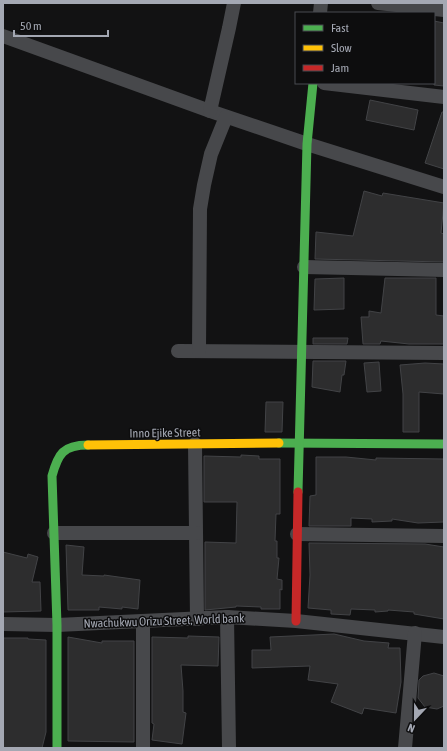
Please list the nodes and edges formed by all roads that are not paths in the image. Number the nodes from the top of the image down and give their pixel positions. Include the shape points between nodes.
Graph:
1 (234, 3) edge
2 (378, 3) edge
3 (444, 10) edge
4 (3, 36) edge
5 (313, 84) edge
6 (333, 84) edge
7 (444, 97) edge
8 (210, 111) junction
9 (226, 117) junction
10 (307, 144) junction
11 (444, 188) edge
12 (304, 266) junction
13 (444, 270) edge
14 (178, 351) dead end
15 (199, 351) junction
16 (302, 352) junction
17 (444, 353) edge
18 (299, 443) junction
19 (195, 444) junction
20 (444, 444) edge
21 (54, 533) junction
22 (196, 533) junction
23 (297, 534) junction
24 (444, 536) edge
25 (228, 617) junction
26 (197, 619) junction
27 (142, 621) junction
28 (296, 621) junction
29 (3, 624) edge
30 (57, 625) junction
31 (415, 633) junction
32 (444, 637) edge
33 (57, 748) edge
34 (143, 748) edge
35 (229, 748) edge
36 (405, 748) edge

1 - 8 street
2 - 3 street
4 - 8 street
5 - 10 street
6 - 7 street
8 - 9 street
9 - 10 street
9 - 15 street via 211,154 200,208
10 - 11 street
10 - 12 street
12 - 13 street
12 - 16 street
14 - 15 street
15 - 16 street
16 - 17 street
16 - 18 street
18 - 19 street, Inno Ejike Street
18 - 20 street, Inno Ejike Street
18 - 23 street
19 - 21 street, Inno Ejike Street via 75,446 60,454 52,476
19 - 22 street
21 - 22 street
21 - 30 street, Inno Ejike Street
22 - 26 street
23 - 24 street
23 - 28 street
25 - 26 street, Nwachukwu Orizu Street, World bank
25 - 28 street, Nwachukwu Orizu Street, World bank
25 - 35 street
26 - 27 street, Nwachukwu Orizu Street, World bank
27 - 30 street, Nwachukwu Orizu Street, World bank
27 - 34 street
28 - 31 street, Nwachukwu Orizu Street, World bank
29 - 30 street, Nwachukwu Orizu Street, World bank
30 - 33 street, Inno Ejike Street
31 - 32 street, Nwachukwu Orizu Street, World bank
31 - 36 street

